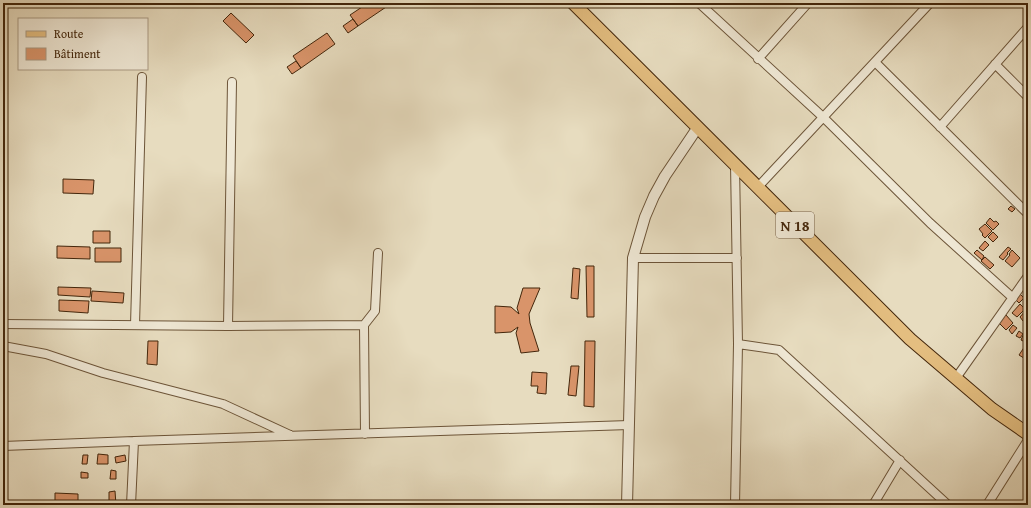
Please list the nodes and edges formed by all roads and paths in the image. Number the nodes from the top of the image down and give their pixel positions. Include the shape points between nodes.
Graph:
1 (574, 3) edge
2 (699, 3) edge
3 (808, 3) edge
4 (930, 3) edge
5 (1028, 27) edge
6 (758, 59) junction
7 (876, 63) junction
8 (995, 64) junction
9 (142, 77) dead end
10 (232, 82) dead end
11 (1028, 97) edge
12 (824, 118) junction
13 (698, 127) junction
14 (940, 127) junction
15 (735, 164) junction
16 (758, 188) junction
17 (1028, 214) edge
18 (378, 253) dead end
19 (633, 258) junction
20 (737, 258) junction
21 (1028, 276) edge
22 (1013, 298) junction
23 (3, 324) edge
24 (135, 325) junction
25 (364, 325) junction
26 (228, 326) junction
27 (738, 344) junction
28 (3, 346) edge
29 (956, 378) junction
30 (629, 425) junction
31 (365, 434) junction
32 (1028, 434) edge
33 (291, 436) junction
34 (1028, 440) edge
35 (134, 441) junction
36 (3, 446) edge
37 (900, 460) junction
38 (131, 505) edge
39 (627, 505) edge
40 (735, 505) edge
41 (873, 505) edge
42 (948, 505) edge
43 (987, 505) edge

1 - 13 main road, N 18
2 - 6 street
3 - 6 street
4 - 7 street
5 - 8 street
6 - 12 street
7 - 12 street
7 - 14 street
8 - 11 street
8 - 14 street
9 - 24 street
10 - 26 street
12 - 16 street
12 - 22 street via 930,223
13 - 15 main road, N 18
13 - 19 street via 654,196 645,216
14 - 17 street
15 - 16 main road, N 18
15 - 20 street
16 - 29 main road, N 18 via 910,339
18 - 25 street via 375,311
19 - 20 street
19 - 30 street
20 - 27 street
21 - 22 street
22 - 29 street
23 - 24 street
24 - 26 street
25 - 26 street
25 - 31 street
27 - 37 street via 779,350
27 - 40 street
28 - 33 street via 46,354 103,373 223,404
29 - 32 main road, N 18 via 992,409
30 - 31 street
30 - 39 street
31 - 33 street
33 - 35 street
34 - 43 street
35 - 36 street
35 - 38 street
37 - 41 street
37 - 42 street

